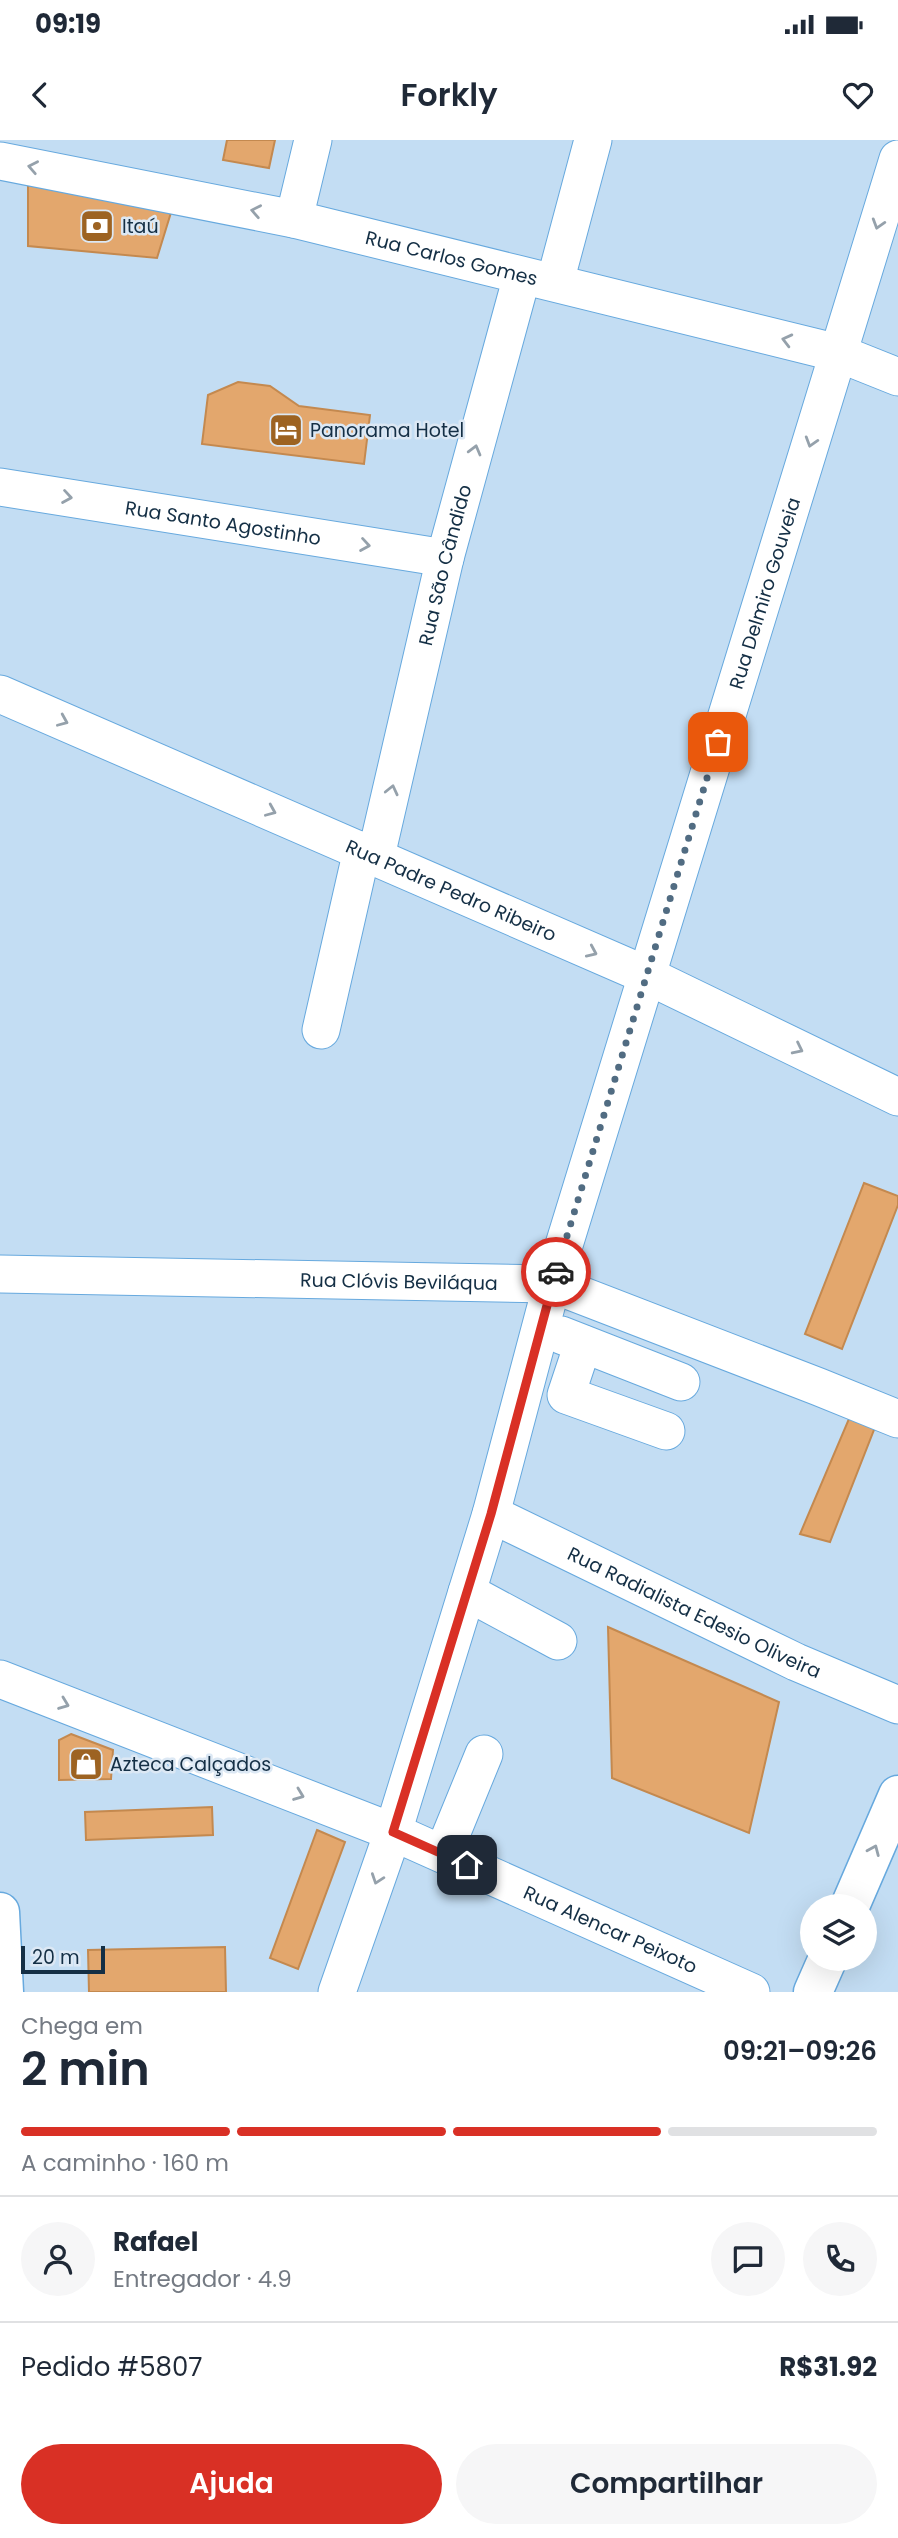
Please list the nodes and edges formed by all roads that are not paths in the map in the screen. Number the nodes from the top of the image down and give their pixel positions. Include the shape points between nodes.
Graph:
1 (313, 140) edge
2 (593, 140) edge
3 (898, 159) edge
4 (0, 161) edge
5 (294, 219) junction
6 (538, 279) junction
7 (838, 353) junction
8 (898, 377) edge
9 (0, 486) edge
10 (445, 558) junction
11 (0, 694) edge
12 (369, 853) junction
13 (646, 975) junction
14 (321, 1030) dead end
15 (898, 1097) edge
16 (0, 1273) edge
17 (552, 1284) junction
18 (541, 1328) junction
19 (583, 1344) junction
20 (681, 1382) dead end
21 (898, 1419) edge
22 (666, 1430) dead end
23 (491, 1514) junction
24 (467, 1592) junction
25 (558, 1641) dead end
26 (0, 1679) edge
27 (898, 1705) edge
28 (484, 1754) dead end
29 (898, 1795) edge
30 (393, 1832) junction
31 (443, 1854) junction
32 (855, 1894) edge
33 (0, 1912) edge
34 (822, 1971) edge
35 (4, 1992) edge
36 (337, 1992) edge
37 (751, 1992) edge
38 (813, 1992) edge

1 - 5 street
2 - 6 street, Rua São Cândido
3 -> 7 street, Rua Delmiro Gouveia
5 -> 4 street, Rua Carlos Gomes
5 - 6 street, Rua Carlos Gomes
7 -> 6 street, Rua Carlos Gomes
10 -> 6 street, Rua São Cândido
7 - 8 street, Rua Carlos Gomes
7 -> 13 street, Rua Delmiro Gouveia
9 -> 10 street, Rua Santo Agostinho
12 -> 10 street, Rua São Cândido
11 -> 12 street, Rua Padre Pedro Ribeiro
12 -> 13 street, Rua Padre Pedro Ribeiro
12 - 14 street, Rua São Cândido
13 -> 15 street, Rua Padre Pedro Ribeiro
13 - 17 street, Rua Delmiro Gouveia
16 - 17 street, Rua Clóvis Beviláqua
17 - 18 street, Rua Delmiro Gouveia
17 - 21 street, Rua Clóvis Beviláqua
18 - 19 street
18 - 23 street, Rua Delmiro Gouveia
19 - 20 street
19 - 22 street via 566,1395
23 - 24 street, Rua Delmiro Gouveia
23 - 27 street, Rua Radialista Edesio Oliveira via 796,1662
24 - 25 street
24 - 30 street, Rua Delmiro Gouveia
26 -> 30 street, Rua Alencar Peixoto
28 - 31 street
32 -> 29 highway
30 - 31 street, Rua Alencar Peixoto
30 -> 36 street, Rua Delmiro Gouveia
31 - 37 street, Rua Alencar Peixoto
33 - 35 highway
34 - 38 highway

